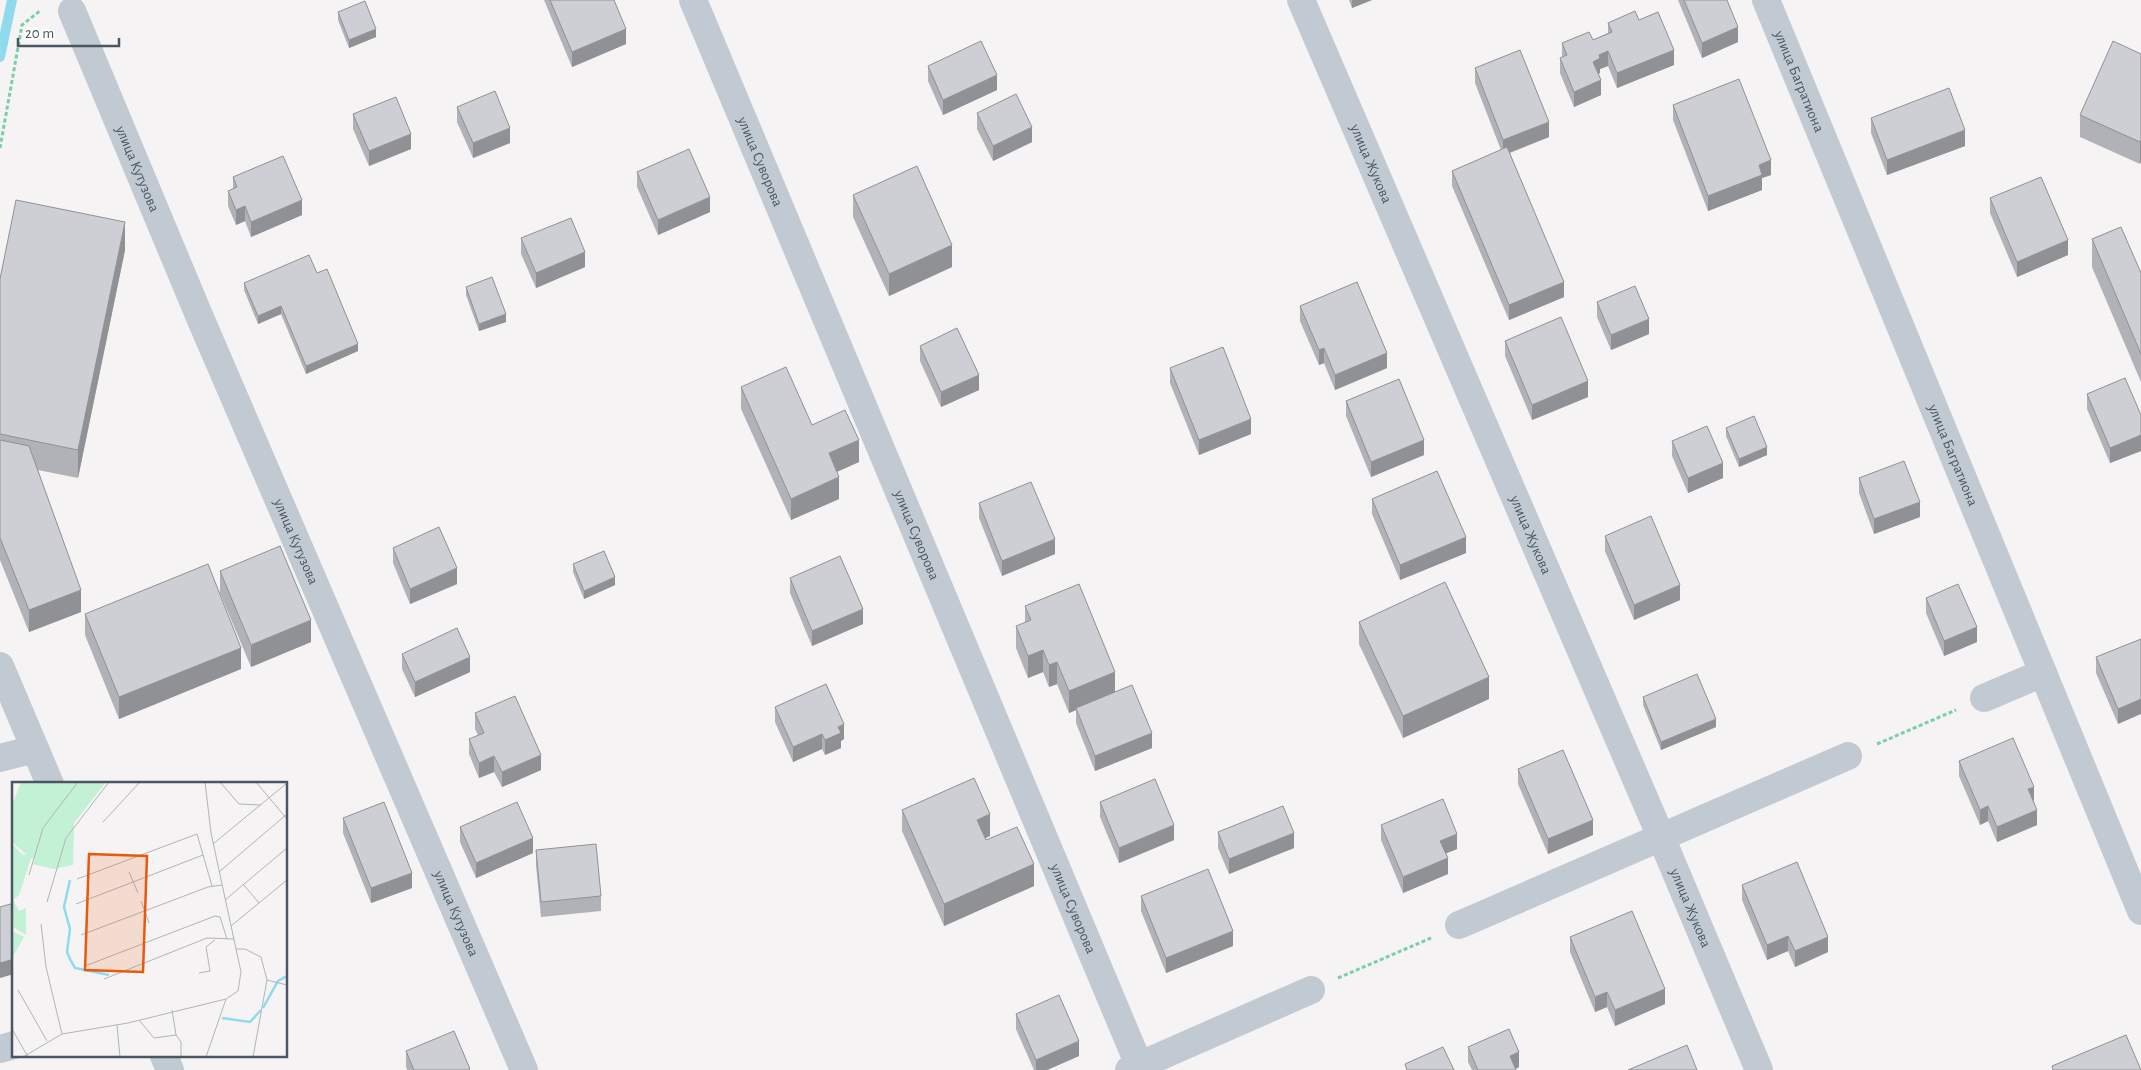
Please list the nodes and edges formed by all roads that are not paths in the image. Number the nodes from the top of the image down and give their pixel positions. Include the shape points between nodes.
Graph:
1 (693, 0) edge
2 (1301, 0) edge
3 (1766, 0) edge
4 (72, 11) road end
5 (0, 666) edge
6 (2043, 672) junction
7 (1984, 698) road end
8 (35, 749) junction
9 (1848, 756) road end
10 (0, 758) edge
11 (49, 782) edge
12 (1661, 837) junction
13 (2141, 911) edge
14 (1459, 925) road end
15 (1311, 990) road end
16 (12, 1046) edge
17 (0, 1050) edge
18 (165, 1058) edge
19 (1136, 1068) edge
20 (170, 1070) edge
21 (524, 1070) edge
22 (1759, 1070) edge

1 - 19 street, улица Суворова
2 - 12 street, улица Жукова
3 - 6 street, улица Багратиона
4 - 21 street, улица Кутузова via 205,329
5 - 8 street
6 - 7 street
6 - 13 street, улица Багратиона
8 - 10 street
8 - 11 street
9 - 12 street
12 - 14 street
12 - 22 street, улица Жукова
15 - 19 street
16 - 17 street
18 - 20 street

